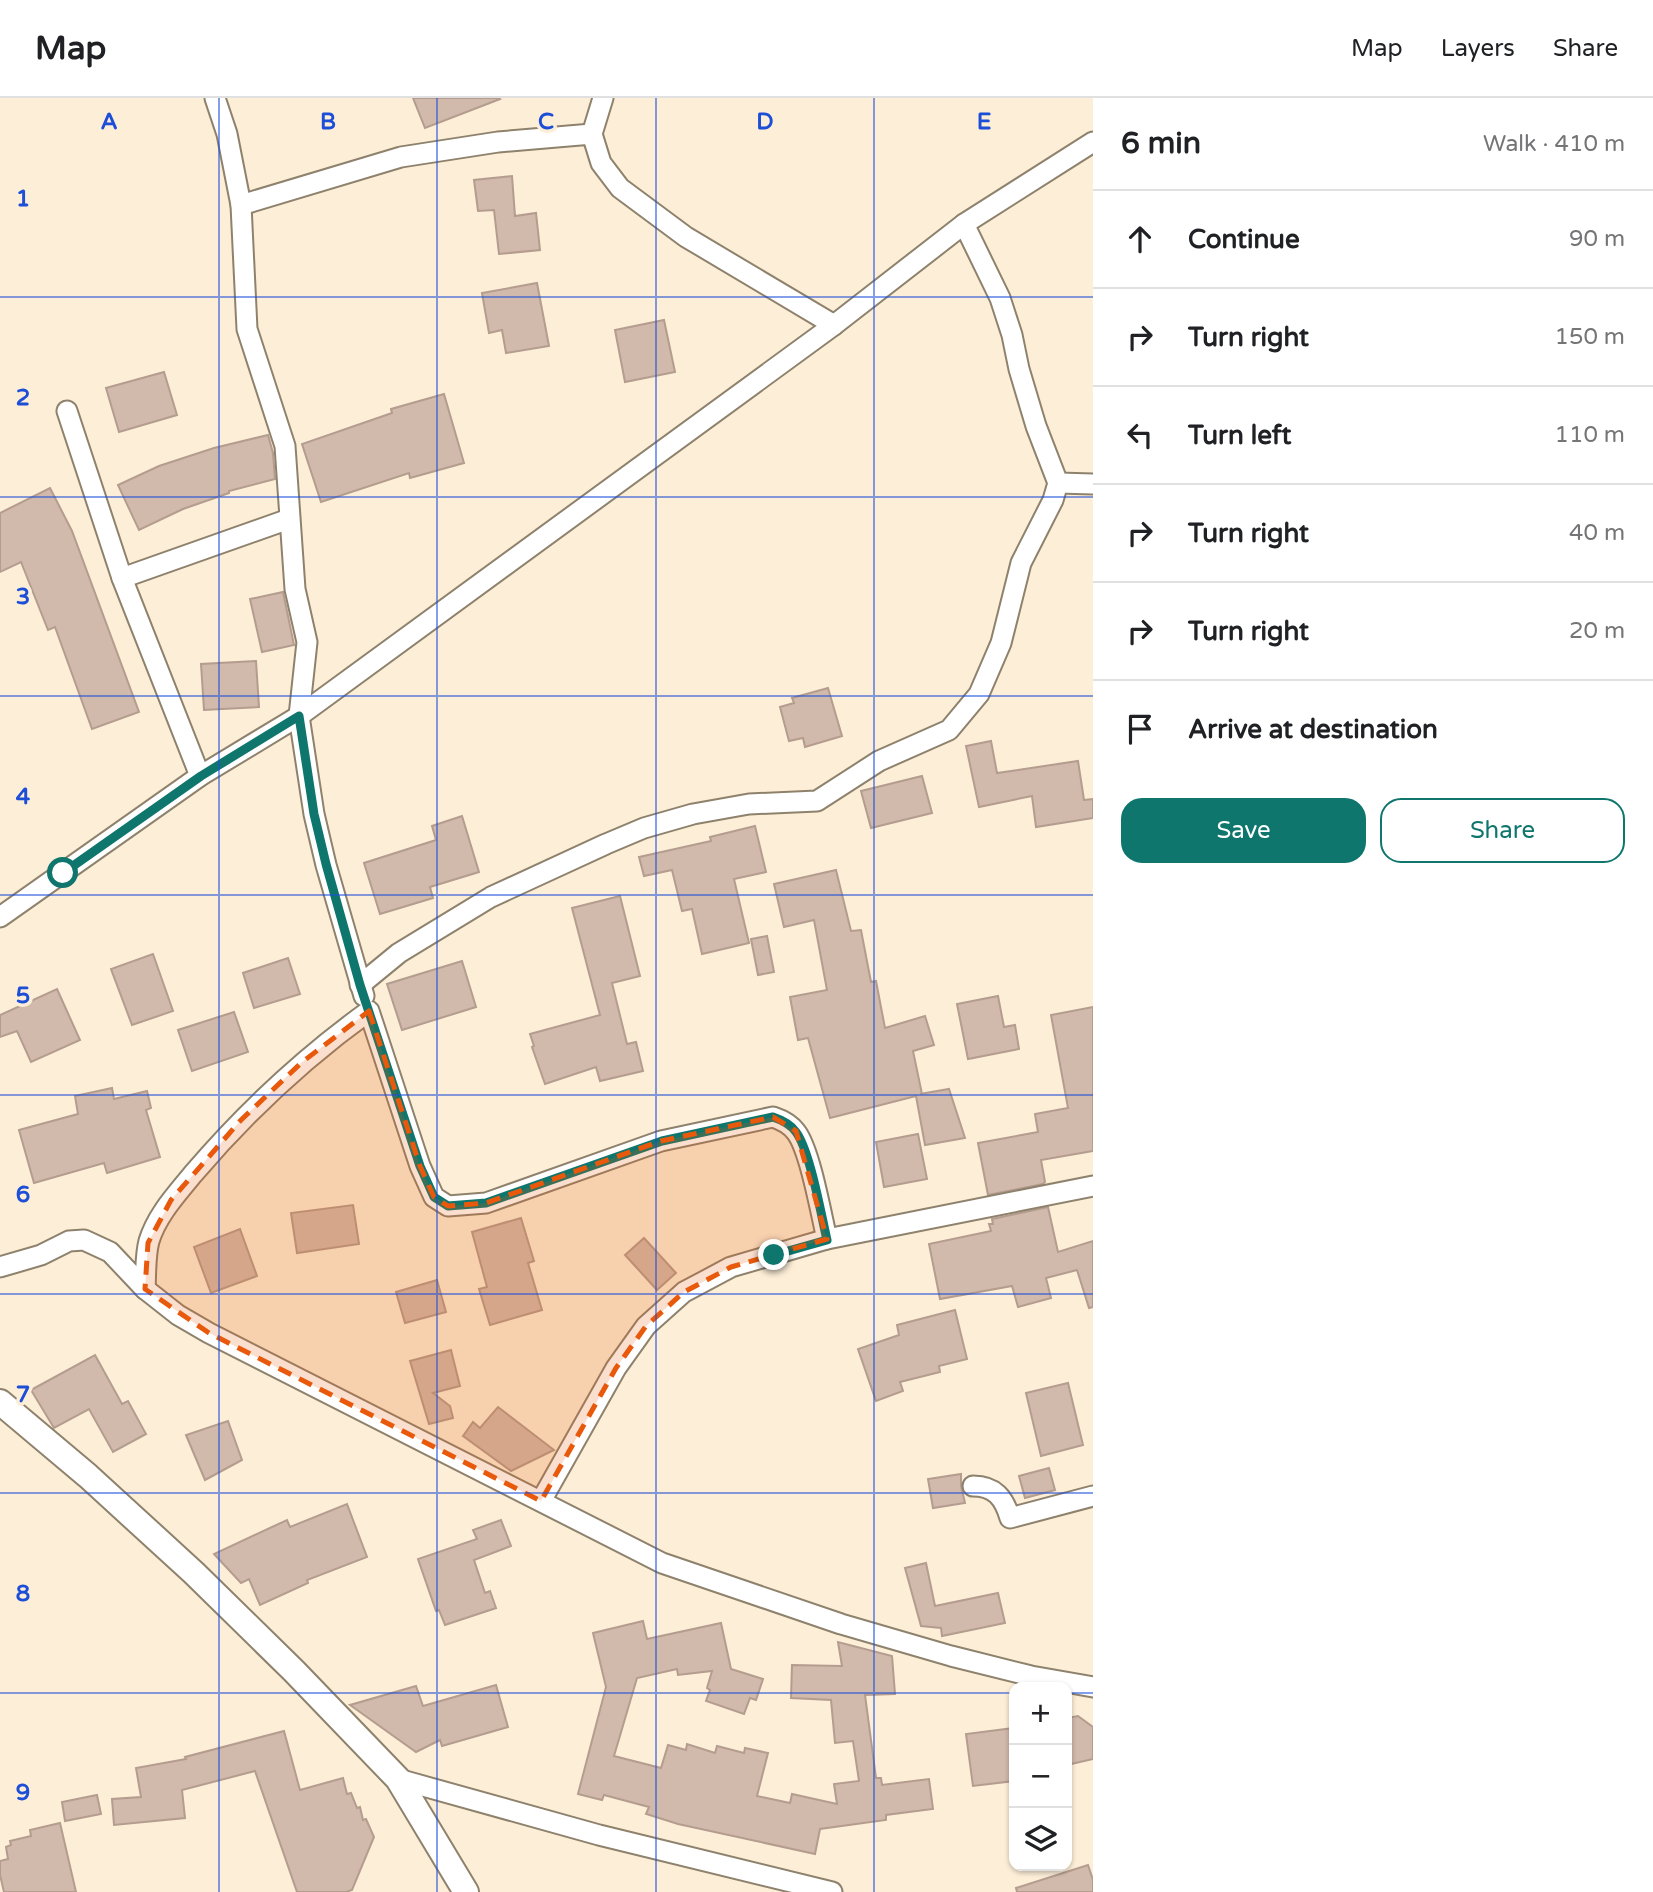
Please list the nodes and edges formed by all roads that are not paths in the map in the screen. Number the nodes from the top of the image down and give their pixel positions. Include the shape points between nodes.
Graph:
1 (215, 98) edge
2 (603, 98) edge
3 (592, 134) junction
4 (1093, 142) edge
5 (241, 205) junction
6 (964, 224) junction
7 (834, 325) junction
8 (67, 411) dead end
9 (1058, 483) junction
10 (1093, 484) edge
11 (289, 519) junction
12 (122, 578) junction
13 (299, 716) junction
14 (201, 776) junction
15 (0, 917) edge
16 (360, 985) junction
17 (369, 1011) junction
18 (1093, 1186) edge
19 (827, 1240) junction
20 (0, 1268) edge
21 (145, 1289) junction
22 (0, 1402) edge
23 (973, 1486) dead end
24 (1093, 1496) edge
25 (541, 1501) junction
26 (1093, 1687) edge
27 (398, 1779) junction
28 (466, 1892) edge
29 (832, 1892) edge

1 - 5 street
2 - 3 street
3 - 5 street via 401,157
3 - 7 street via 601,163 620,188 686,237
4 - 6 street
5 - 11 street via 247,329 285,446
6 - 7 street
6 - 9 street via 1000,298 1036,426
7 - 13 street
8 - 12 street
9 - 10 street
9 - 16 street via 1021,563 1001,643 979,694 949,730 879,761 817,801 748,804 692,814 606,844 491,897 399,953
11 - 12 street
11 - 13 street via 295,589 307,642
12 - 14 street
13 - 14 street
13 - 16 street via 314,814
14 - 15 street
16 - 17 street
17 - 19 street via 420,1166 434,1197 448,1206 486,1203 662,1141 773,1117 796,1131 804,1147
17 - 21 street via 301,1063 242,1120 171,1200 148,1243
18 - 19 street
19 - 25 street via 731,1267 684,1292 646,1326 615,1367
20 - 21 street via 69,1241 84,1240 110,1252
21 - 25 street via 209,1333
22 - 27 street via 194,1573
23 - 24 street via 985,1486 1005,1502 1010,1518
25 - 26 street via 662,1563 841,1624 1031,1676
27 - 28 street
27 - 29 street via 599,1835

